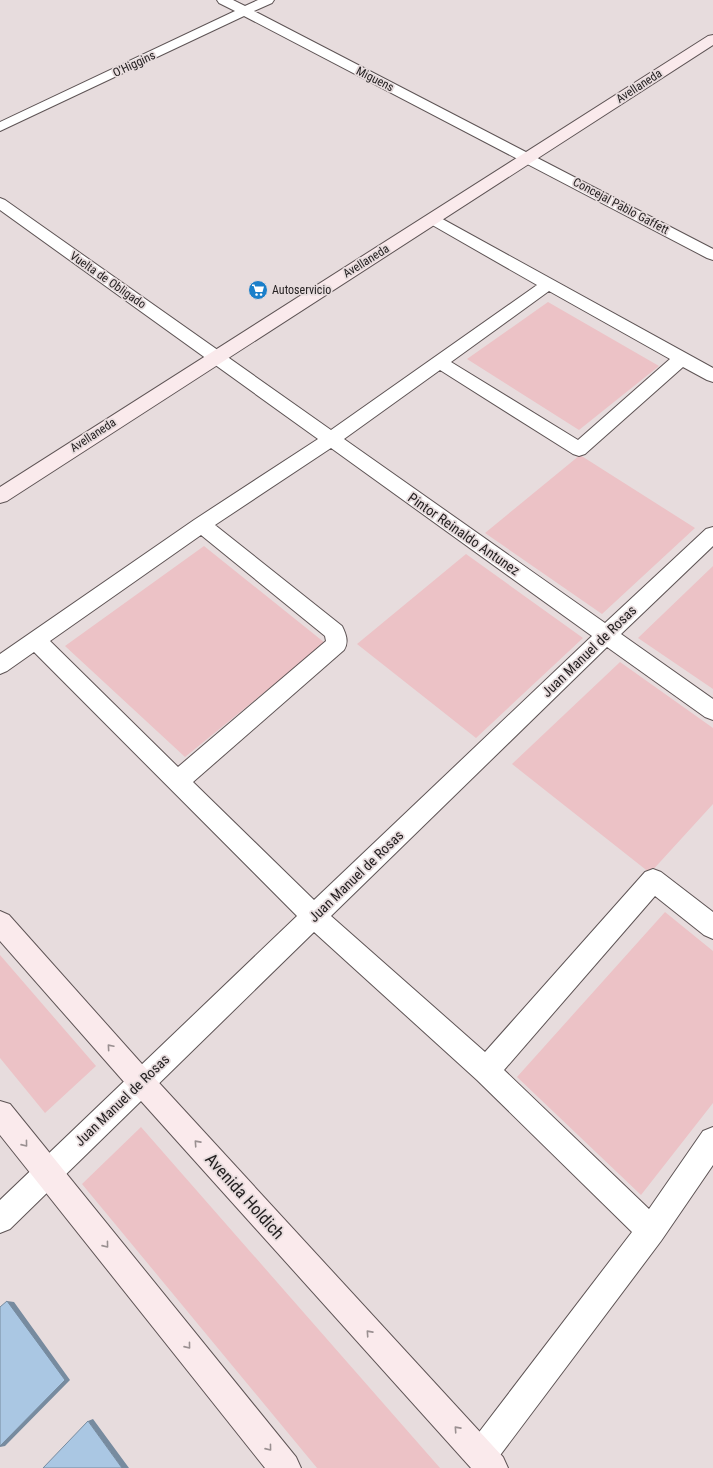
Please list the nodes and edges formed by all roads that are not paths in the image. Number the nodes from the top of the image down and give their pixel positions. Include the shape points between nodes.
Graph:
1 (223, 0) edge
2 (268, 0) edge
3 (244, 11) junction
4 (713, 39) edge
5 (0, 127) edge
6 (528, 158) junction
7 (0, 203) edge
8 (432, 219) junction
9 (713, 255) edge
10 (549, 284) junction
11 (215, 357) junction
12 (682, 358) junction
13 (439, 362) junction
14 (713, 376) edge
15 (331, 439) junction
16 (0, 496) edge
17 (201, 525) junction
18 (713, 534) edge
19 (606, 635) junction
20 (35, 640) junction
21 (0, 665) edge
22 (713, 711) edge
23 (178, 781) junction
24 (314, 916) junction
25 (0, 923) edge
26 (713, 927) edge
27 (486, 1071) junction
28 (141, 1082) junction
29 (0, 1114) edge
30 (713, 1141) edge
31 (48, 1172) junction
32 (0, 1218) edge
33 (651, 1231) junction
34 (487, 1462) edge
35 (285, 1468) edge

1 - 3 street, Miguens
2 - 3 street, O'Higgins
3 - 5 street, O'Higgins
3 - 6 street, Miguens
4 - 6 street, Avellaneda
6 - 8 street, Avellaneda
6 - 9 street, Concejal Pablo Gaffett
7 - 11 street, Vuelta de Obligado
8 - 10 street
8 - 11 street, Avellaneda
10 - 12 street
10 - 13 street
11 - 15 street, Pintor Reinaldo Antunez
11 - 16 street, Avellaneda
12 - 13 street via 579,449
12 - 14 street
13 - 15 street
15 - 17 street
15 - 19 street, Pintor Reinaldo Antunez
17 - 20 street
17 - 23 street via 335,632 337,644
18 - 19 street, Juan Manuel de Rosas
19 - 22 street, Pintor Reinaldo Antunez
19 - 24 street, Juan Manuel de Rosas
20 - 21 street
20 - 23 street
23 - 24 street
24 - 27 street
24 - 28 street, Juan Manuel de Rosas
28 -> 25 street, Avenida Holdich
26 - 27 street via 653,880
27 - 33 street
28 - 31 street, Juan Manuel de Rosas
34 -> 28 street, Avenida Holdich
29 -> 31 street
30 - 33 street
31 - 32 street, Juan Manuel de Rosas
31 -> 35 street
33 - 34 street

